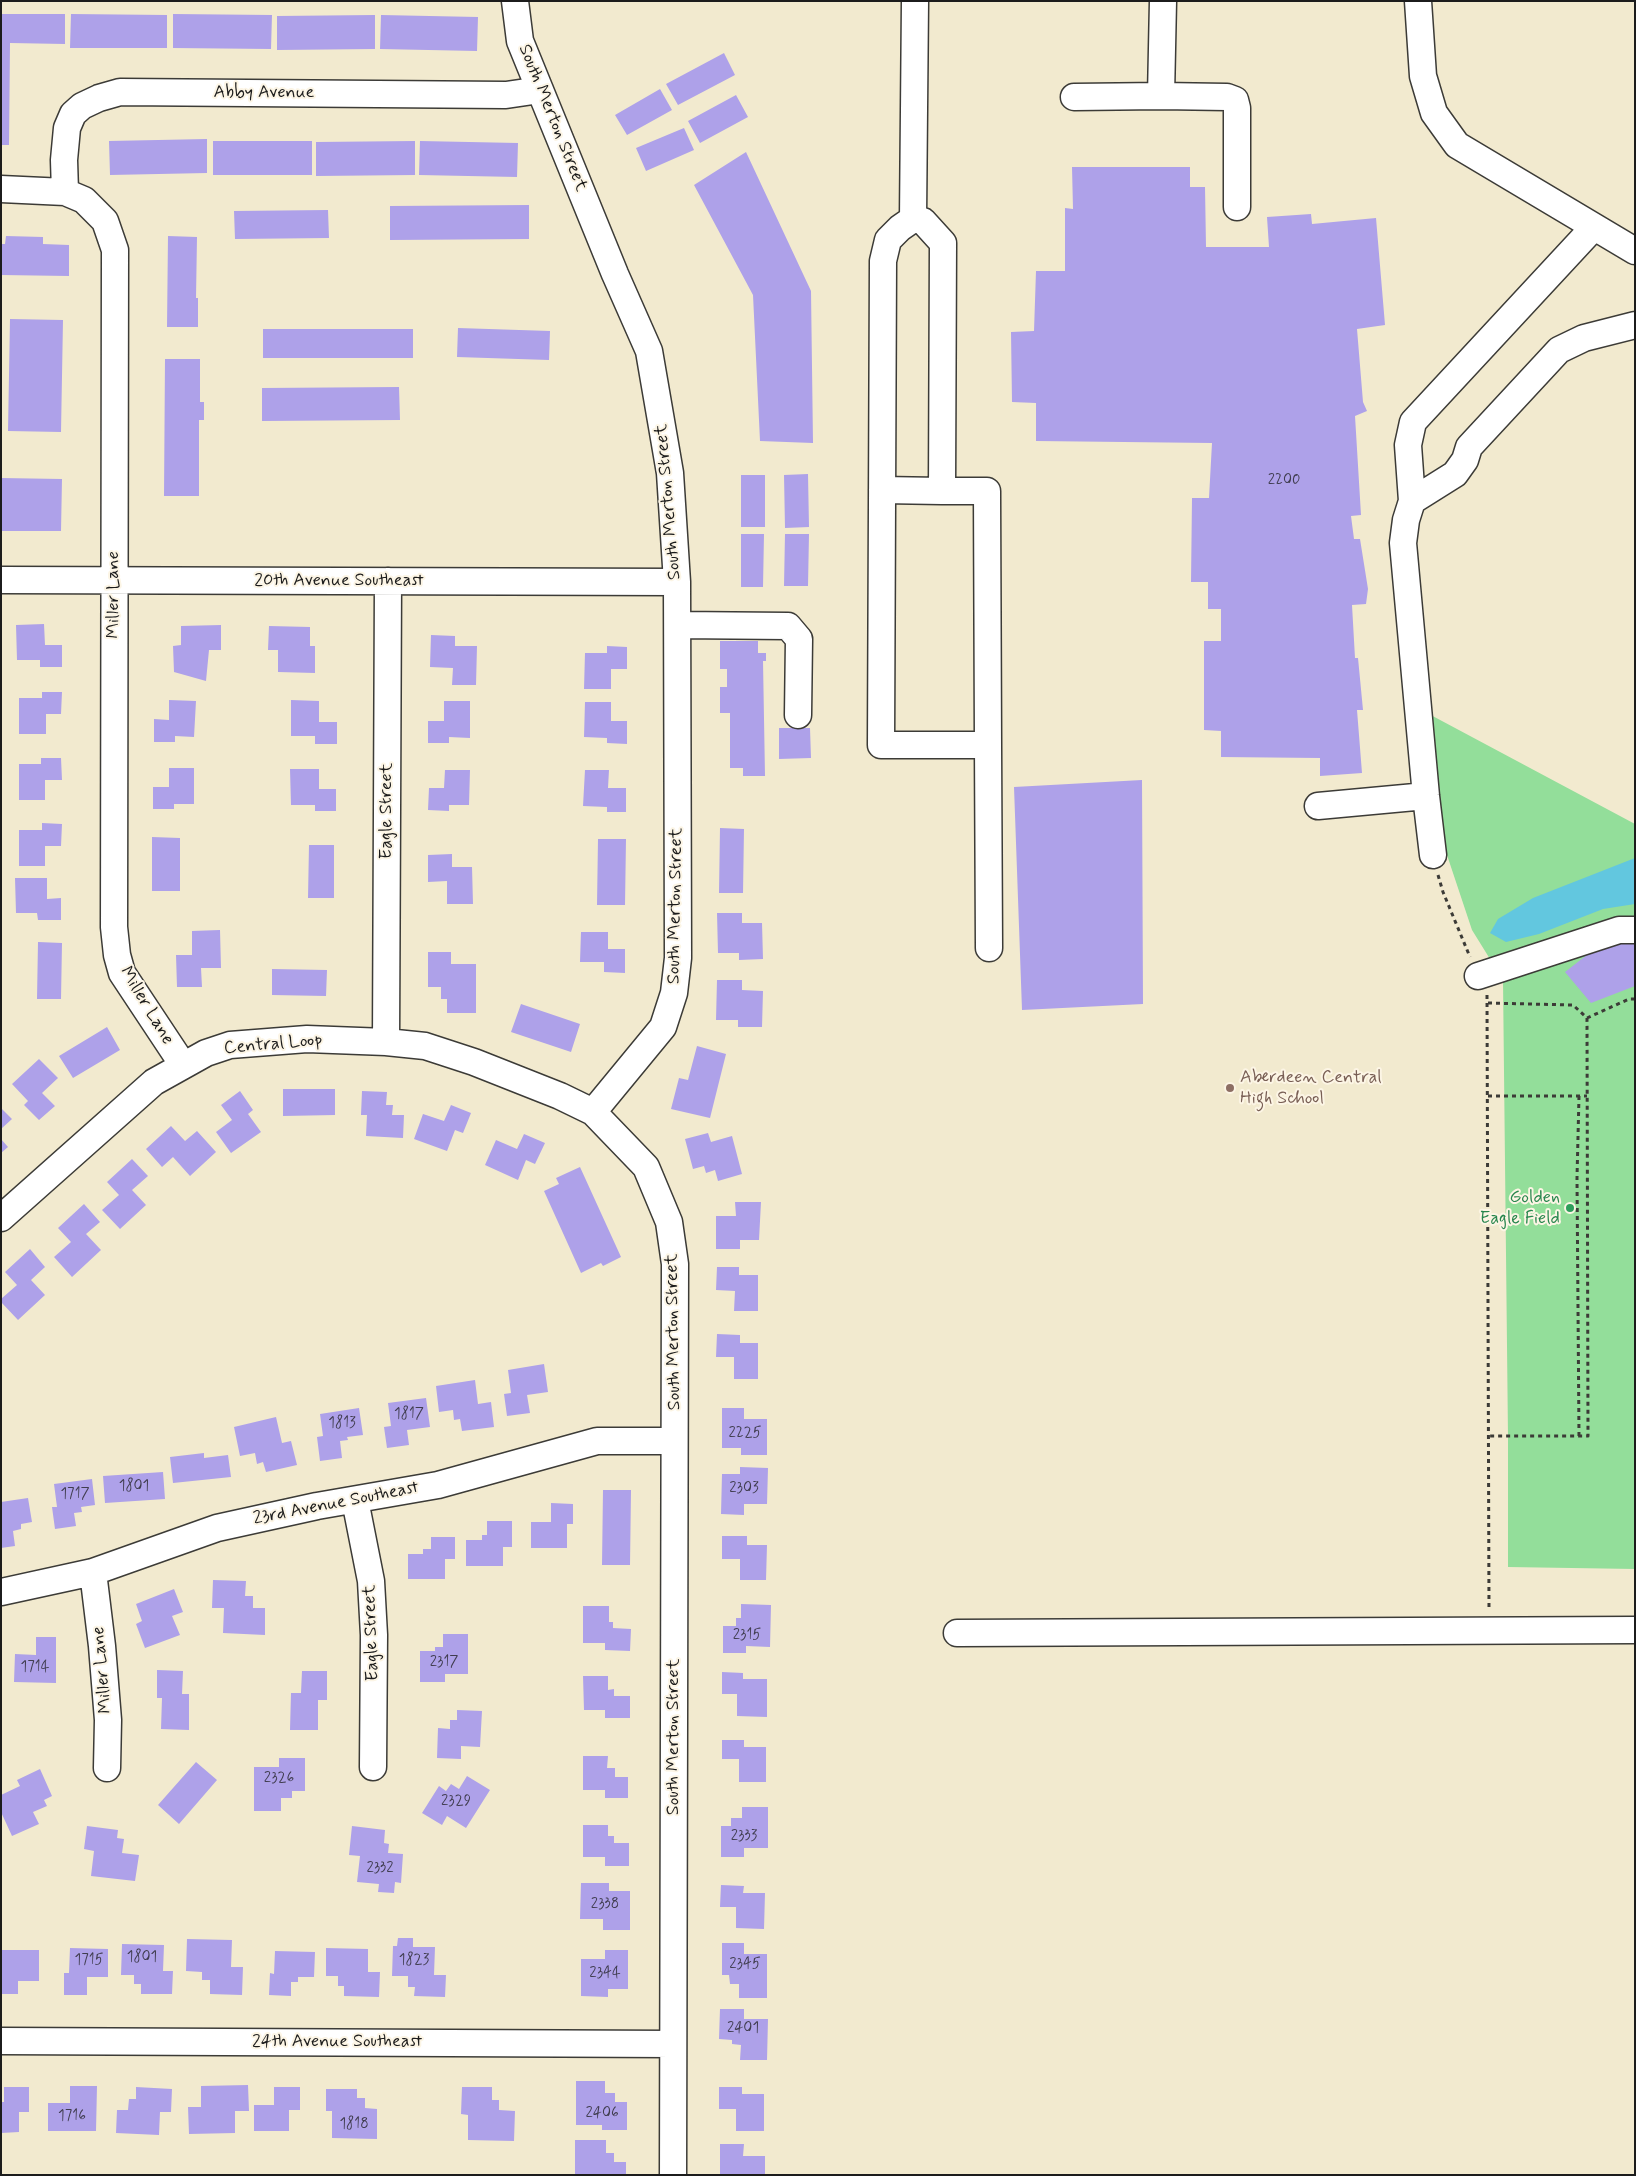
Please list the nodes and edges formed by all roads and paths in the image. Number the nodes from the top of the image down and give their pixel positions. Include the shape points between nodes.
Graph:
1 (515, 1) edge
2 (915, 1) edge
3 (1163, 1) edge
4 (1418, 1) edge
5 (540, 90) junction
6 (1074, 96) dead end
7 (1161, 96) junction
8 (1, 189) edge
9 (65, 192) junction
10 (1237, 207) dead end
11 (913, 219) junction
12 (1593, 228) junction
13 (1635, 251) edge
14 (1635, 325) edge
15 (882, 490) junction
16 (942, 490) junction
17 (1412, 501) junction
18 (1, 580) edge
19 (114, 580) junction
20 (388, 581) junction
21 (677, 582) junction
22 (678, 625) junction
23 (798, 715) dead end
24 (988, 745) junction
25 (1426, 796) junction
26 (1318, 806) dead end
27 (1433, 855) joint
28 (1635, 930) edge
29 (989, 948) dead end
30 (1478, 976) junction
31 (1635, 999) edge
32 (1488, 1003) junction
33 (1587, 1018) junction
34 (386, 1042) junction
35 (183, 1065) junction
36 (1488, 1096) junction
37 (1579, 1096) junction
38 (1587, 1096) junction
39 (592, 1112) junction
40 (1, 1218) edge
41 (1488, 1436) junction
42 (1579, 1436) junction
43 (674, 1441) junction
44 (355, 1500) junction
45 (93, 1572) junction
46 (1, 1592) edge
47 (1635, 1630) edge
48 (1489, 1631) junction
49 (957, 1633) dead end
50 (373, 1766) dead end
51 (108, 1768) dead end
52 (1, 2041) edge
53 (673, 2044) junction
54 (673, 2175) edge

1 - 5 street, South Merton Street via 520,41
2 - 11 street
3 - 7 street
4 - 12 street via 1424,76 1434,113 1457,145
5 - 9 street, Abby Avenue via 506,95 120,92 98,98 73,114 64,160
5 - 21 street, South Merton Street via 649,351 670,473
6 - 7 street
7 - 10 street via 1226,97 1235,100
8 - 9 street, Miller Lane
9 - 19 street, Miller Lane via 84,200 100,215 115,250
11 - 15 street via 888,240 883,260
11 - 16 street via 923,221 943,243
12 - 13 street
12 - 17 street via 1413,422 1408,444
14 - 17 street via 1584,338 1559,350 1469,447 1455,474
15 - 16 street
15 - 24 street via 880,745
16 - 24 street via 987,490
17 - 25 street via 1404,543
18 - 19 street, 20th Avenue Southeast
19 - 20 street, 20th Avenue Southeast
19 - 35 street, Miller Lane via 114,927 117,954 122,973
20 - 21 street, 20th Avenue Southeast
20 - 34 street, Eagle Street
21 - 22 street, South Merton Street
22 - 23 street via 788,626 799,639
22 - 39 street, South Merton Street via 678,958 674,993 663,1027
24 - 29 street
25 - 26 street
25 - 27 street
27 - 30 path via 1443,892
28 - 30 street via 1619,930
30 - 32 path via 1488,995
31 - 33 path
32 - 33 path via 1574,1005
32 - 36 path
33 - 38 path
34 - 35 street, Central Loop via 307,1040 230,1045
34 - 39 street, Central Loop via 425,1046 474,1062
35 - 40 street, Central Loop via 154,1082 127,1104
36 - 37 path
36 - 41 path
37 - 38 path
37 - 42 path
38 - 42 path via 1588,1436
39 - 43 street, South Merton Street via 646,1167 670,1222 675,1264
41 - 42 path
41 - 48 path
43 - 44 street, 23rd Avenue Southeast via 597,1440 438,1485
43 - 53 street, South Merton Street
44 - 45 street, 23rd Avenue Southeast via 217,1528
44 - 50 street, Eagle Street via 371,1581
45 - 46 street, 23rd Avenue Southeast
45 - 51 street, Miller Lane via 107,1711
47 - 48 street
48 - 49 street
52 - 53 street, 24th Avenue Southeast
53 - 54 street, South Merton Street

